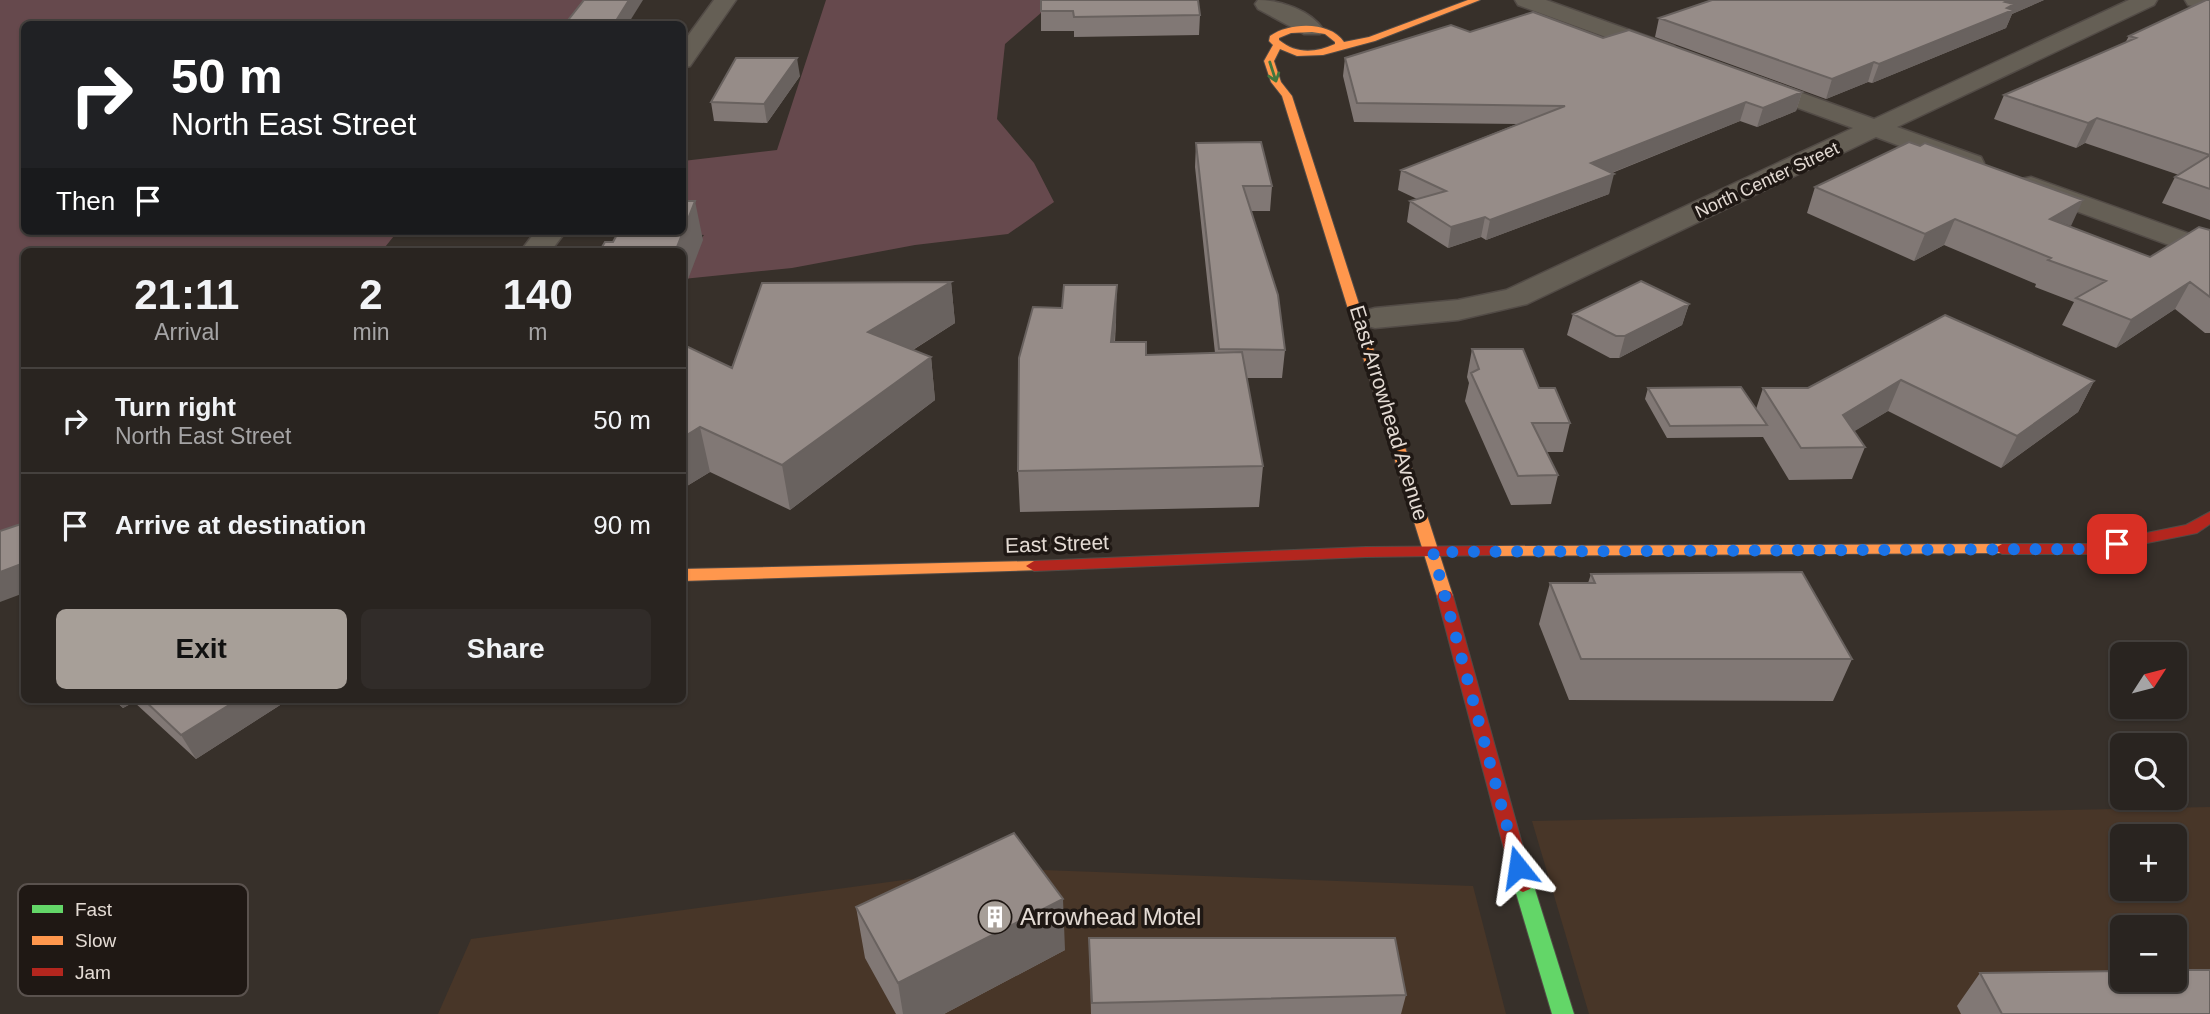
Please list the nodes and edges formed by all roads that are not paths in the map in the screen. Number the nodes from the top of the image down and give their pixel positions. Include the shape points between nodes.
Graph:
1 (725, 0) edge
2 (1476, 0) edge
3 (1526, 0) edge
4 (2146, 0) edge
5 (2196, 0) edge
6 (1266, 2) edge
7 (2210, 4) edge
8 (1406, 24) junction
9 (1320, 31) junction
10 (1280, 39) junction
11 (1339, 46) junction
12 (1323, 52) junction
13 (686, 55) edge
14 (1694, 61) edge
15 (1733, 76) edge
16 (1295, 84) junction
17 (1877, 129) junction
18 (2210, 251) edge
19 (1375, 318) dead end
20 (2210, 517) edge
21 (1433, 552) junction
22 (686, 575) edge
23 (1563, 1014) edge

1 - 13 street
2 - 8 street
3 - 14 street
4 - 17 street, North Center Street
5 - 7 street
6 - 9 street
6 - 10 street via 1262,11
8 - 9 street
8 - 11 street via 1372,39
9 - 10 street
9 - 11 street via 1336,36
10 - 12 street via 1297,52
10 -> 16 street, East Arrowhead Avenue via 1269,61 1276,82
11 - 12 street
12 - 16 street via 1309,62
15 - 17 street
16 - 21 street, East Arrowhead Avenue
17 - 18 street
17 - 19 street, North Center Street via 1516,297 1458,310
20 - 21 street, East Street via 2191,529 2092,549
21 - 22 street, East Street
21 - 23 street, East Arrowhead Avenue

